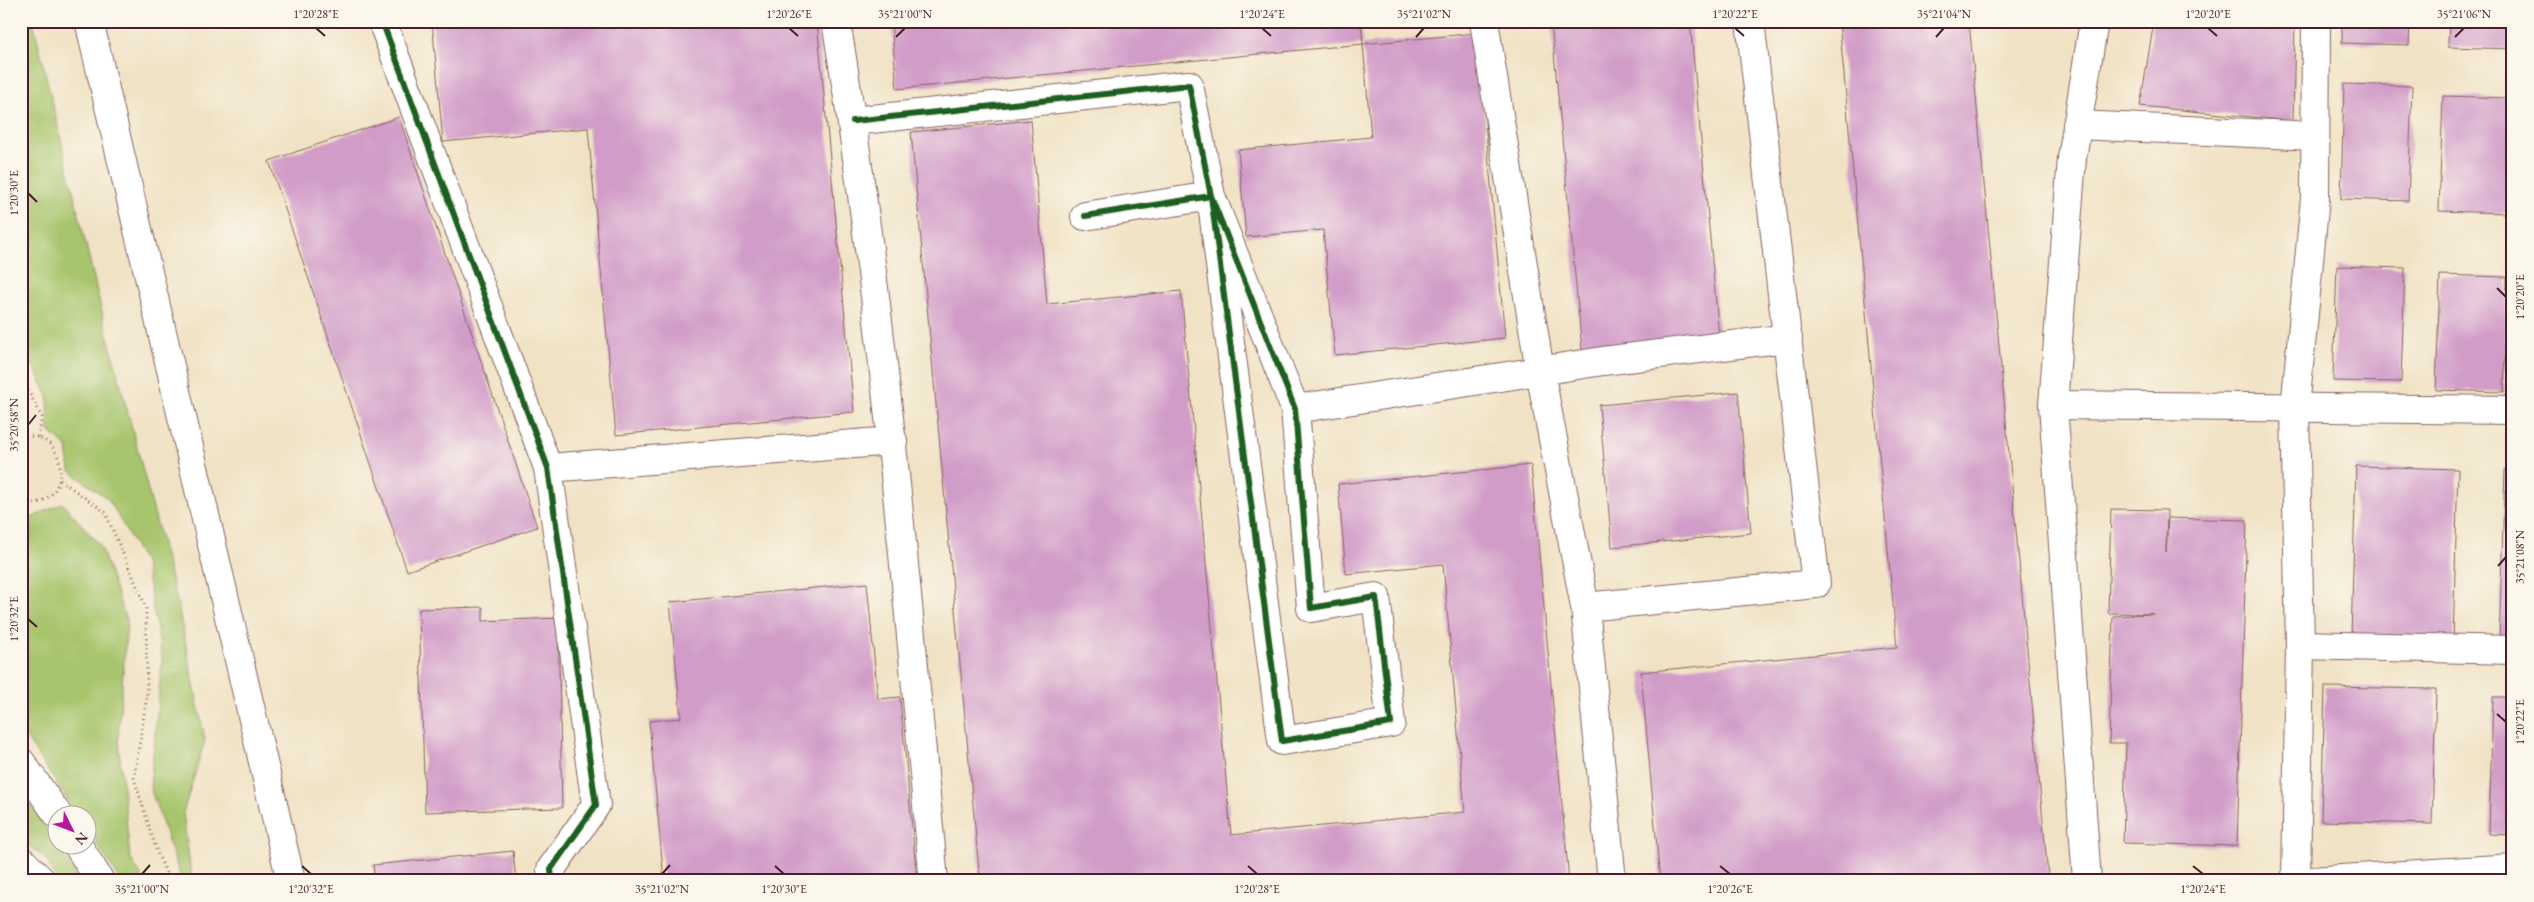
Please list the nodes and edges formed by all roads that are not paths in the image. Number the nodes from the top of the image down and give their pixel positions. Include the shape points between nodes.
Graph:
1 (89, 21) edge
2 (382, 21) edge
3 (836, 21) edge
4 (1484, 21) edge
5 (1750, 21) edge
6 (2094, 21) edge
7 (2316, 21) edge
8 (853, 120) junction
9 (2077, 125) junction
10 (2315, 136) junction
11 (1210, 196) junction
12 (1085, 216) dead end
13 (1788, 338) junction
14 (1540, 371) junction
15 (2052, 404) junction
16 (2296, 408) junction
17 (1295, 409) junction
18 (2513, 410) edge
19 (893, 441) junction
20 (548, 468) junction
21 (1585, 607) junction
22 (2300, 646) junction
23 (2513, 650) edge
24 (21, 762) edge
25 (50, 804) edge
26 (83, 854) edge
27 (21, 860) edge
28 (2513, 868) edge
29 (42, 881) edge
30 (100, 881) edge
31 (290, 881) edge
32 (552, 881) edge
33 (934, 881) edge
34 (1612, 881) edge
35 (2087, 881) edge
36 (2296, 881) edge
37 (2311, 881) edge

1 - 31 main road
2 - 20 main road
3 - 8 main road
4 - 14 main road
5 - 13 main road
6 - 9 main road
7 - 10 main road
8 - 11 main road via 1189,85
8 - 19 main road
9 - 10 main road
9 - 15 main road
10 - 16 main road via 2315,198
11 - 12 main road
11 - 17 main road
11 - 17 main road via 1282,741 1391,723 1376,597 1311,608
13 - 14 main road
13 - 21 main road via 1816,584
14 - 17 main road
14 - 21 main road
15 - 16 main road
15 - 35 main road
16 - 18 main road
16 - 22 main road
19 - 20 main road
19 - 33 main road
20 - 32 main road via 596,805 551,869
21 - 34 main road
22 - 23 main road
22 - 36 main road
24 - 25 main road
26 - 30 main road
27 - 29 main road
28 - 37 main road

